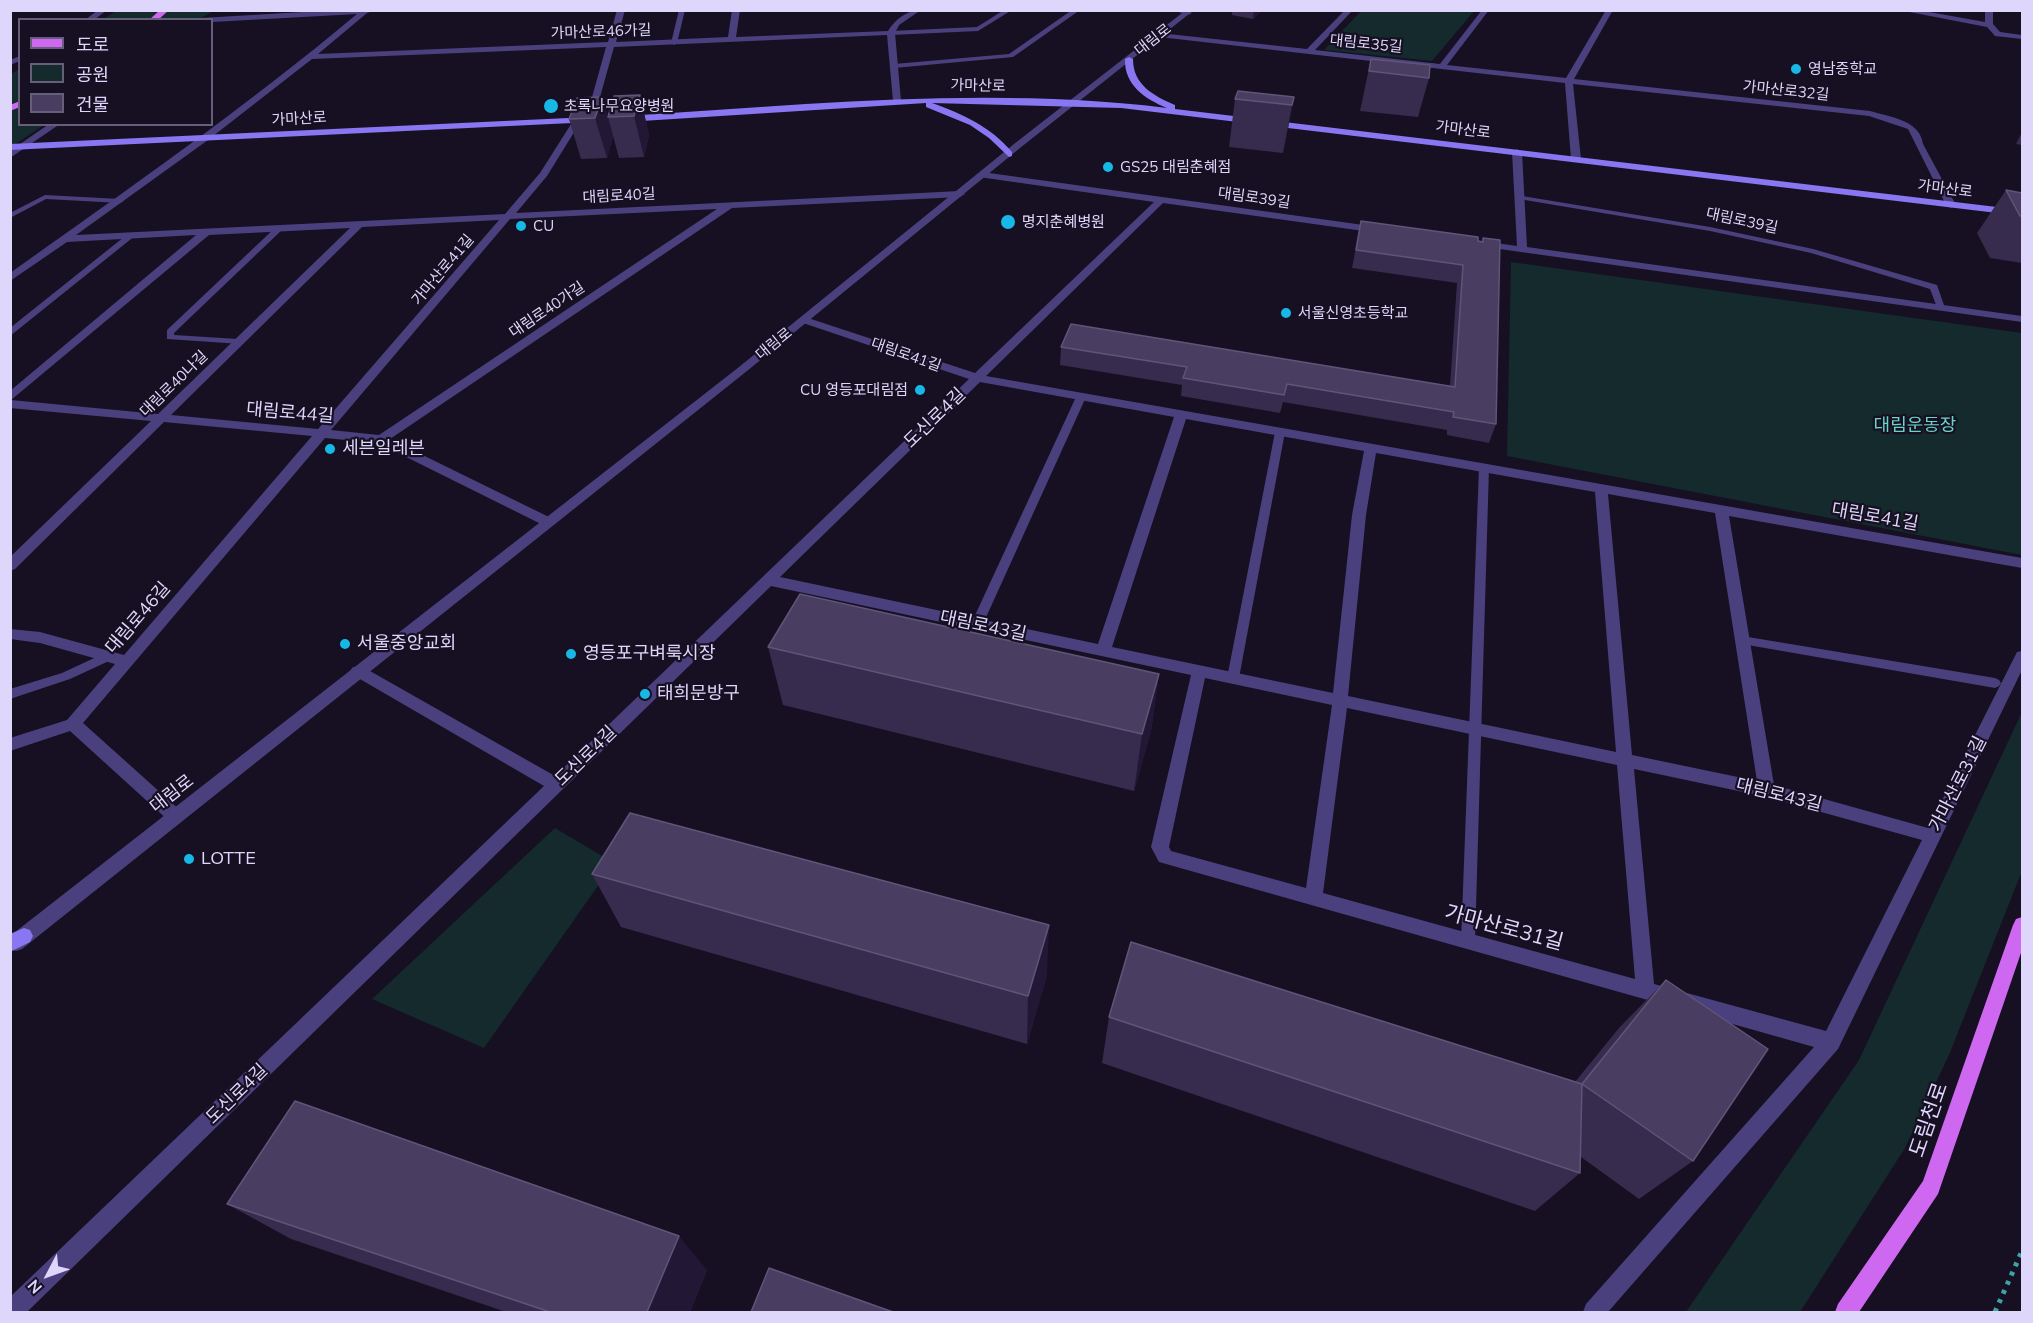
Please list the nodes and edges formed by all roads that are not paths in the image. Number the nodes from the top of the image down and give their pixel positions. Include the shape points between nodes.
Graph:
1 (104, 10) edge
2 (225, 10) edge
3 (372, 10) edge
4 (621, 10) edge
5 (682, 10) edge
6 (736, 10) edge
7 (918, 10) edge
8 (1009, 10) edge
9 (1077, 10) edge
10 (1175, 10) edge
11 (1350, 10) edge
12 (1486, 10) edge
13 (1610, 10) edge
14 (1902, 10) edge
15 (1989, 10) edge
16 (366, 11) edge
17 (1190, 12) edge
18 (91, 18) edge
19 (211, 18) edge
20 (213, 19) edge
21 (1989, 25) junction
22 (891, 33) junction
23 (1159, 35) junction
24 (2022, 37) edge
25 (732, 40) junction
26 (674, 43) junction
27 (611, 45) junction
28 (1309, 52) junction
29 (311, 57) junction
30 (1129, 59) junction
31 (894, 66) junction
32 (1442, 66) junction
33 (1569, 80) junction
34 (897, 101) junction
35 (917, 101) junction
36 (1071, 104) junction
37 (1191, 114) junction
38 (612, 119) edge
39 (590, 120) junction
40 (601, 120) edge
41 (577, 121) junction
42 (53, 126) edge
43 (205, 138) junction
44 (24, 146) junction
45 (10, 147) edge
46 (1517, 152) junction
47 (1009, 154) junction
48 (10, 155) edge
49 (1576, 159) junction
50 (982, 176) junction
51 (960, 194) junction
52 (1519, 197) junction
53 (1161, 200) junction
54 (120, 201) junction
55 (730, 205) junction
56 (1951, 205) junction
57 (2022, 213) edge
58 (10, 216) edge
59 (507, 216) junction
60 (359, 224) junction
61 (280, 228) junction
62 (207, 231) junction
63 (1394, 232) edge
64 (132, 235) junction
65 (62, 239) junction
66 (1475, 243) edge
67 (1522, 250) junction
68 (10, 278) edge
69 (1941, 308) junction
70 (2022, 319) edge
71 (804, 320) junction
72 (10, 333) edge
73 (238, 342) junction
74 (977, 378) junction
75 (10, 397) edge
76 (1081, 397) junction
77 (10, 404) edge
78 (1182, 415) junction
79 (161, 418) junction
80 (1280, 432) junction
81 (323, 434) junction
82 (381, 439) junction
83 (1371, 448) junction
84 (1484, 468) junction
85 (1601, 489) junction
86 (1721, 510) junction
87 (548, 522) junction
88 (2022, 563) edge
89 (10, 566) edge
90 (768, 580) junction
91 (977, 624) junction
92 (10, 634) edge
93 (1743, 640) junction
94 (1102, 650) junction
95 (2022, 656) edge
96 (105, 658) junction
97 (127, 662) junction
98 (358, 671) junction
99 (1199, 671) junction
100 (1233, 678) junction
101 (1995, 683) dead end
102 (10, 694) edge
103 (1340, 700) junction
104 (73, 724) junction
105 (1476, 729) junction
106 (10, 745) edge
107 (1625, 760) junction
108 (557, 785) junction
109 (1767, 790) junction
110 (175, 816) junction
111 (1932, 836) junction
112 (1313, 898) junction
113 (2022, 925) edge
114 (1468, 941) junction
115 (15, 943) edge
116 (1645, 990) junction
117 (1831, 1042) junction
118 (11, 1312) edge
119 (1594, 1312) edge
120 (1846, 1312) edge

1 - 18 street
2 - 19 street
3 - 16 street
4 - 27 street
5 - 26 lane
6 - 25 street
7 - 22 street via 896,24
8 - 22 lane via 978,29
9 - 31 lane via 1011,56
10 - 17 street, 대림로
11 - 28 street
12 - 32 street
13 - 33 street
14 - 21 street
15 - 21 street
16 - 20 street
16 - 29 street
17 - 23 street, 대림로
21 - 24 street via 1998,34
22 - 25 street, 가마산로46가길
22 - 31 street
23 - 28 street, 대림로35길
23 - 30 street, 대림로
25 - 26 street, 가마산로46가길
26 - 27 street, 가마산로46가길
27 - 29 street, 가마산로46가길
27 - 39 street
28 - 32 street, 대림로35길
29 - 43 street
30 - 36 street, 대림로
30 - 37 main road via 1127,69 1140,87 1164,104
31 - 34 street
32 - 33 street, 대림로35길
33 - 49 street
33 - 56 street, 가마산로32길 via 1870,114 1911,127
34 - 35 main road, 가마산로
34 - 38 main road, 가마산로
35 - 36 main road, 가마산로
35 - 47 main road via 974,123
36 - 37 main road, 가마산로 via 1121,105
36 - 47 street, 대림로
37 - 46 main road, 가마산로
39 - 40 main road, 가마산로
39 - 41 main road, 가마산로
41 - 43 main road, 가마산로
41 - 59 street, 가마산로41길 via 544,174
42 - 44 street
43 - 44 main road, 가마산로
43 - 54 street
44 - 45 main road, 가마산로
44 - 48 street
46 - 49 main road, 가마산로
46 - 52 street
47 - 50 street, 대림로
49 - 56 main road, 가마산로
50 - 51 street, 대림로
50 - 53 street, 대림로39길
51 - 55 street, 대림로40길
51 - 71 street, 대림로
52 - 67 street
52 - 69 lane, 대림로39길 via 1710,229 1813,251 1934,287
53 - 63 street, 대림로39길
53 - 74 street, 도신로4길
54 - 58 lane via 45,197
54 - 65 street
55 - 59 street, 대림로40길
55 - 82 street, 대림로40가길
56 - 57 main road, 가마산로
59 - 60 street, 대림로40길
59 - 81 street, 가마산로41길
60 - 61 street, 대림로40길
60 - 73 street, 대림로40나길
61 - 62 street, 대림로40길
61 - 73 lane via 170,332 170,337
62 - 64 street, 대림로40길
62 - 75 street
64 - 65 street, 대림로40길
64 - 72 lane
65 - 68 street
66 - 67 street
67 - 69 street
69 - 70 street
71 - 74 street, 대림로41길
71 - 87 street, 대림로
73 - 79 street, 대림로40나길
74 - 76 street, 대림로41길
74 - 90 street, 도신로4길
76 - 78 street, 대림로41길
76 - 91 lane
77 - 79 street, 대림로44길
78 - 80 street, 대림로41길
78 - 94 street
79 - 81 street, 대림로44길
79 - 89 street, 대림로40나길
80 - 83 street, 대림로41길
80 - 100 lane
81 - 82 street, 대림로44길
81 - 97 street, 대림로46길
82 - 87 street, 대림로44길
83 - 84 street, 대림로41길
83 - 103 street via 1359,515
84 - 85 street, 대림로41길
84 - 105 lane
85 - 86 street, 대림로41길
85 - 107 street
86 - 88 street, 대림로41길
86 - 93 street
87 - 98 street, 대림로
90 - 91 street, 대림로43길
90 - 108 street, 도신로4길
91 - 94 street, 대림로43길
92 - 96 street via 61,643
93 - 101 lane
93 - 109 street
94 - 99 street, 대림로43길
95 - 111 street, 가마산로31길
96 - 97 street
96 - 102 lane via 66,676
97 - 104 street, 대림로46길
98 - 108 street
98 - 110 street, 대림로
99 - 100 street, 대림로43길
99 - 112 street, 가마산로31길 via 1160,847 1165,858
100 - 103 street, 대림로43길
103 - 105 street, 대림로43길
103 - 112 street
104 - 106 street
104 - 110 street
105 - 107 street, 대림로43길
105 - 114 lane
107 - 109 street, 대림로43길
107 - 116 street
108 - 118 street, 도신로4길
109 - 111 street, 대림로43길
110 - 115 street, 대림로
111 - 117 street, 가마산로31길
112 - 114 street, 가마산로31길
113 - 120 main road, 도림천로 via 1931,1187
114 - 116 street, 가마산로31길
116 - 117 street, 가마산로31길
117 - 119 street, 가마산로31길

